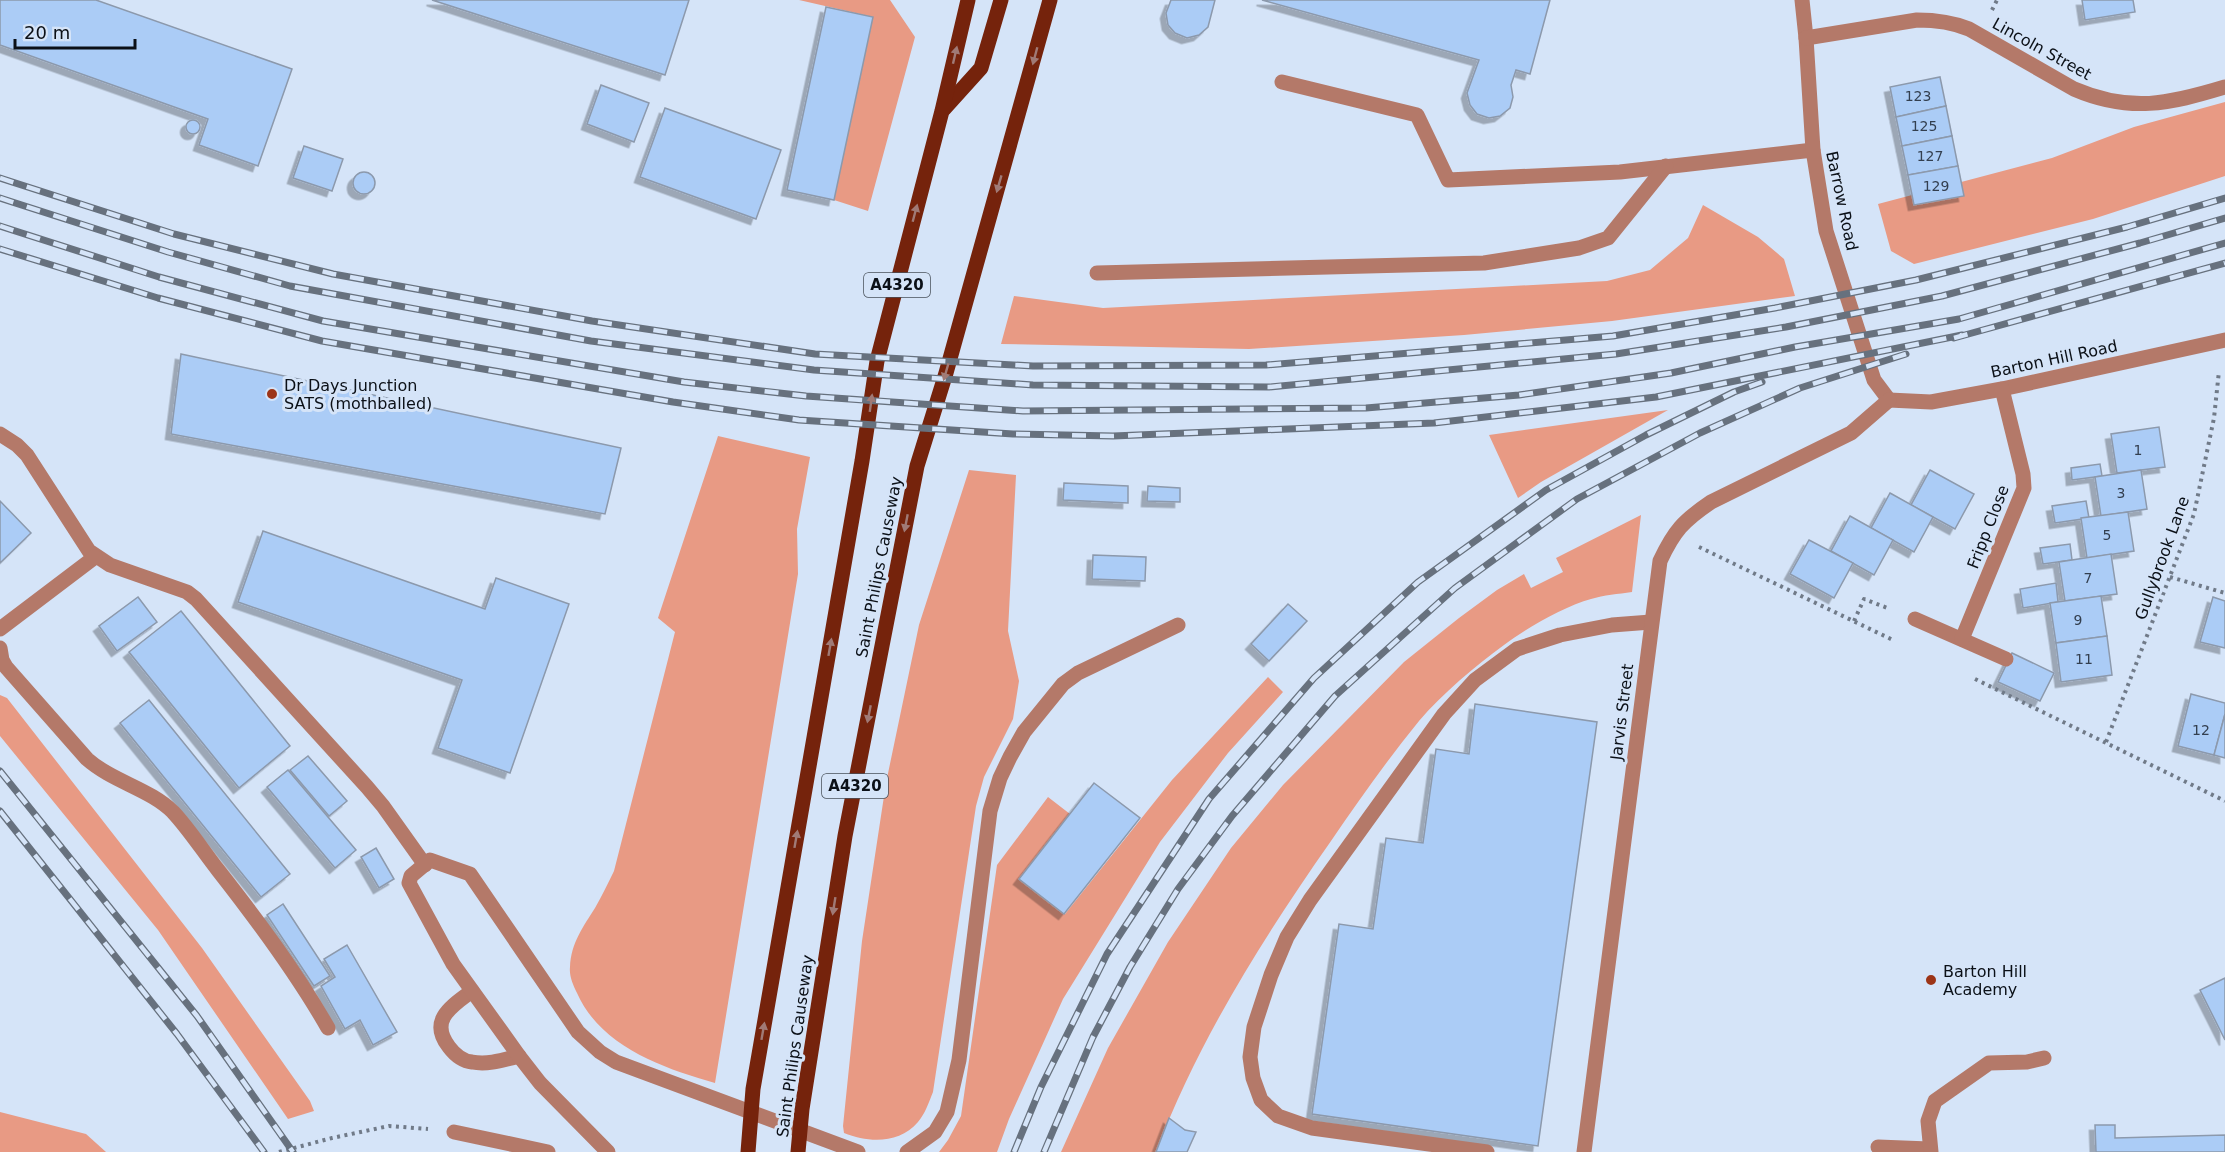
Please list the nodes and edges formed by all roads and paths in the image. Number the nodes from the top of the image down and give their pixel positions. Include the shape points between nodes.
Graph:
1 (968, 0) edge
2 (1001, 0) edge
3 (1050, 0) edge
4 (1802, 0) edge
5 (1806, 38) junction
6 (1282, 82) dead end
7 (2225, 87) edge
8 (942, 111) junction
9 (1813, 150) junction
10 (1666, 166) junction
11 (1097, 273) dead end
12 (2224, 340) edge
13 (2002, 389) junction
14 (1889, 400) junction
15 (0, 434) edge
16 (95, 556) junction
17 (2170, 577) junction
18 (2225, 593) edge
19 (1915, 619) joint
20 (1854, 621) dead end
21 (1651, 622) junction
22 (1178, 625) dead end
23 (0, 629) edge
24 (1962, 639) junction
25 (0, 648) edge
26 (2006, 659) dead end
27 (2106, 742) dead end
28 (425, 864) junction
29 (472, 991) junction
30 (328, 1028) dead end
31 (519, 1056) junction
32 (2044, 1058) dead end
33 (454, 1132) joint
34 (1878, 1147) dead end
35 (1930, 1151) edge
36 (279, 1152) edge
37 (549, 1152) edge
38 (608, 1152) edge
39 (748, 1152) edge
40 (798, 1152) edge
41 (858, 1152) edge
42 (907, 1152) edge
43 (1487, 1152) edge
44 (1584, 1152) edge

8 -> 1 main road, Saint Philips Causeway / A4320
2 - 8 main road, Saint Philips Causeway / A4320 via 981,68
3 -> 40 main road, Saint Philips Causeway / A4320 via 917,466 845,836
4 - 5 street, Barrow Road
5 - 7 street, Lincoln Street via 1935,20 1969,29 2074,89 2112,102 2174,102
5 - 9 street, Barrow Road
6 - 10 street via 1417,114 1448,180 1620,172
39 -> 8 main road, Saint Philips Causeway / A4320 via 753,1089 877,361
9 - 10 street
9 - 14 street, Barrow Road via 1826,231 1874,380
10 - 11 street via 1608,238 1579,248 1484,263
12 - 13 street, Barton Hill Road
12 - 17 path, Gullybrook Lane via 2214,418 2194,514
13 - 14 street, Barton Hill Road via 1930,402
13 - 24 street, Fripp Close via 2024,488
14 - 21 street, Jarvis Street via 1851,433 1690,516 1673,534 1660,561
15 - 16 street via 27,455
16 - 23 street
16 - 28 street via 196,599 367,787
17 - 18 path
17 - 27 path, Gullybrook Lane
19 - 20 path via 1864,599
19 - 24 street
21 - 43 street via 1612,625 1549,638 1517,649 1475,680 1444,714 1310,900 1287,937 1254,1027 1250,1058 1253,1078 1261,1100 1278,1116 1312,1128
21 - 44 street, Jarvis Street
22 - 42 street via 1078,672 1063,684 1024,732 1010,757 990,812 959,1060 947,1112 935,1132
24 - 26 street
25 - 30 street via 6,667 87,759 102,772 148,794 173,812 270,936
28 - 29 street via 411,876 410,887
28 - 41 street via 430,861 470,874 574,1026 600,1052 616,1062
29 - 31 street
29 - 31 street via 453,1004 442,1018 441,1031 448,1046 457,1056 472,1062 492,1063
31 - 38 street
32 - 35 street via 1989,1063 1935,1101 1928,1121
33 - 36 path via 389,1126
33 - 37 street
34 - 35 street

